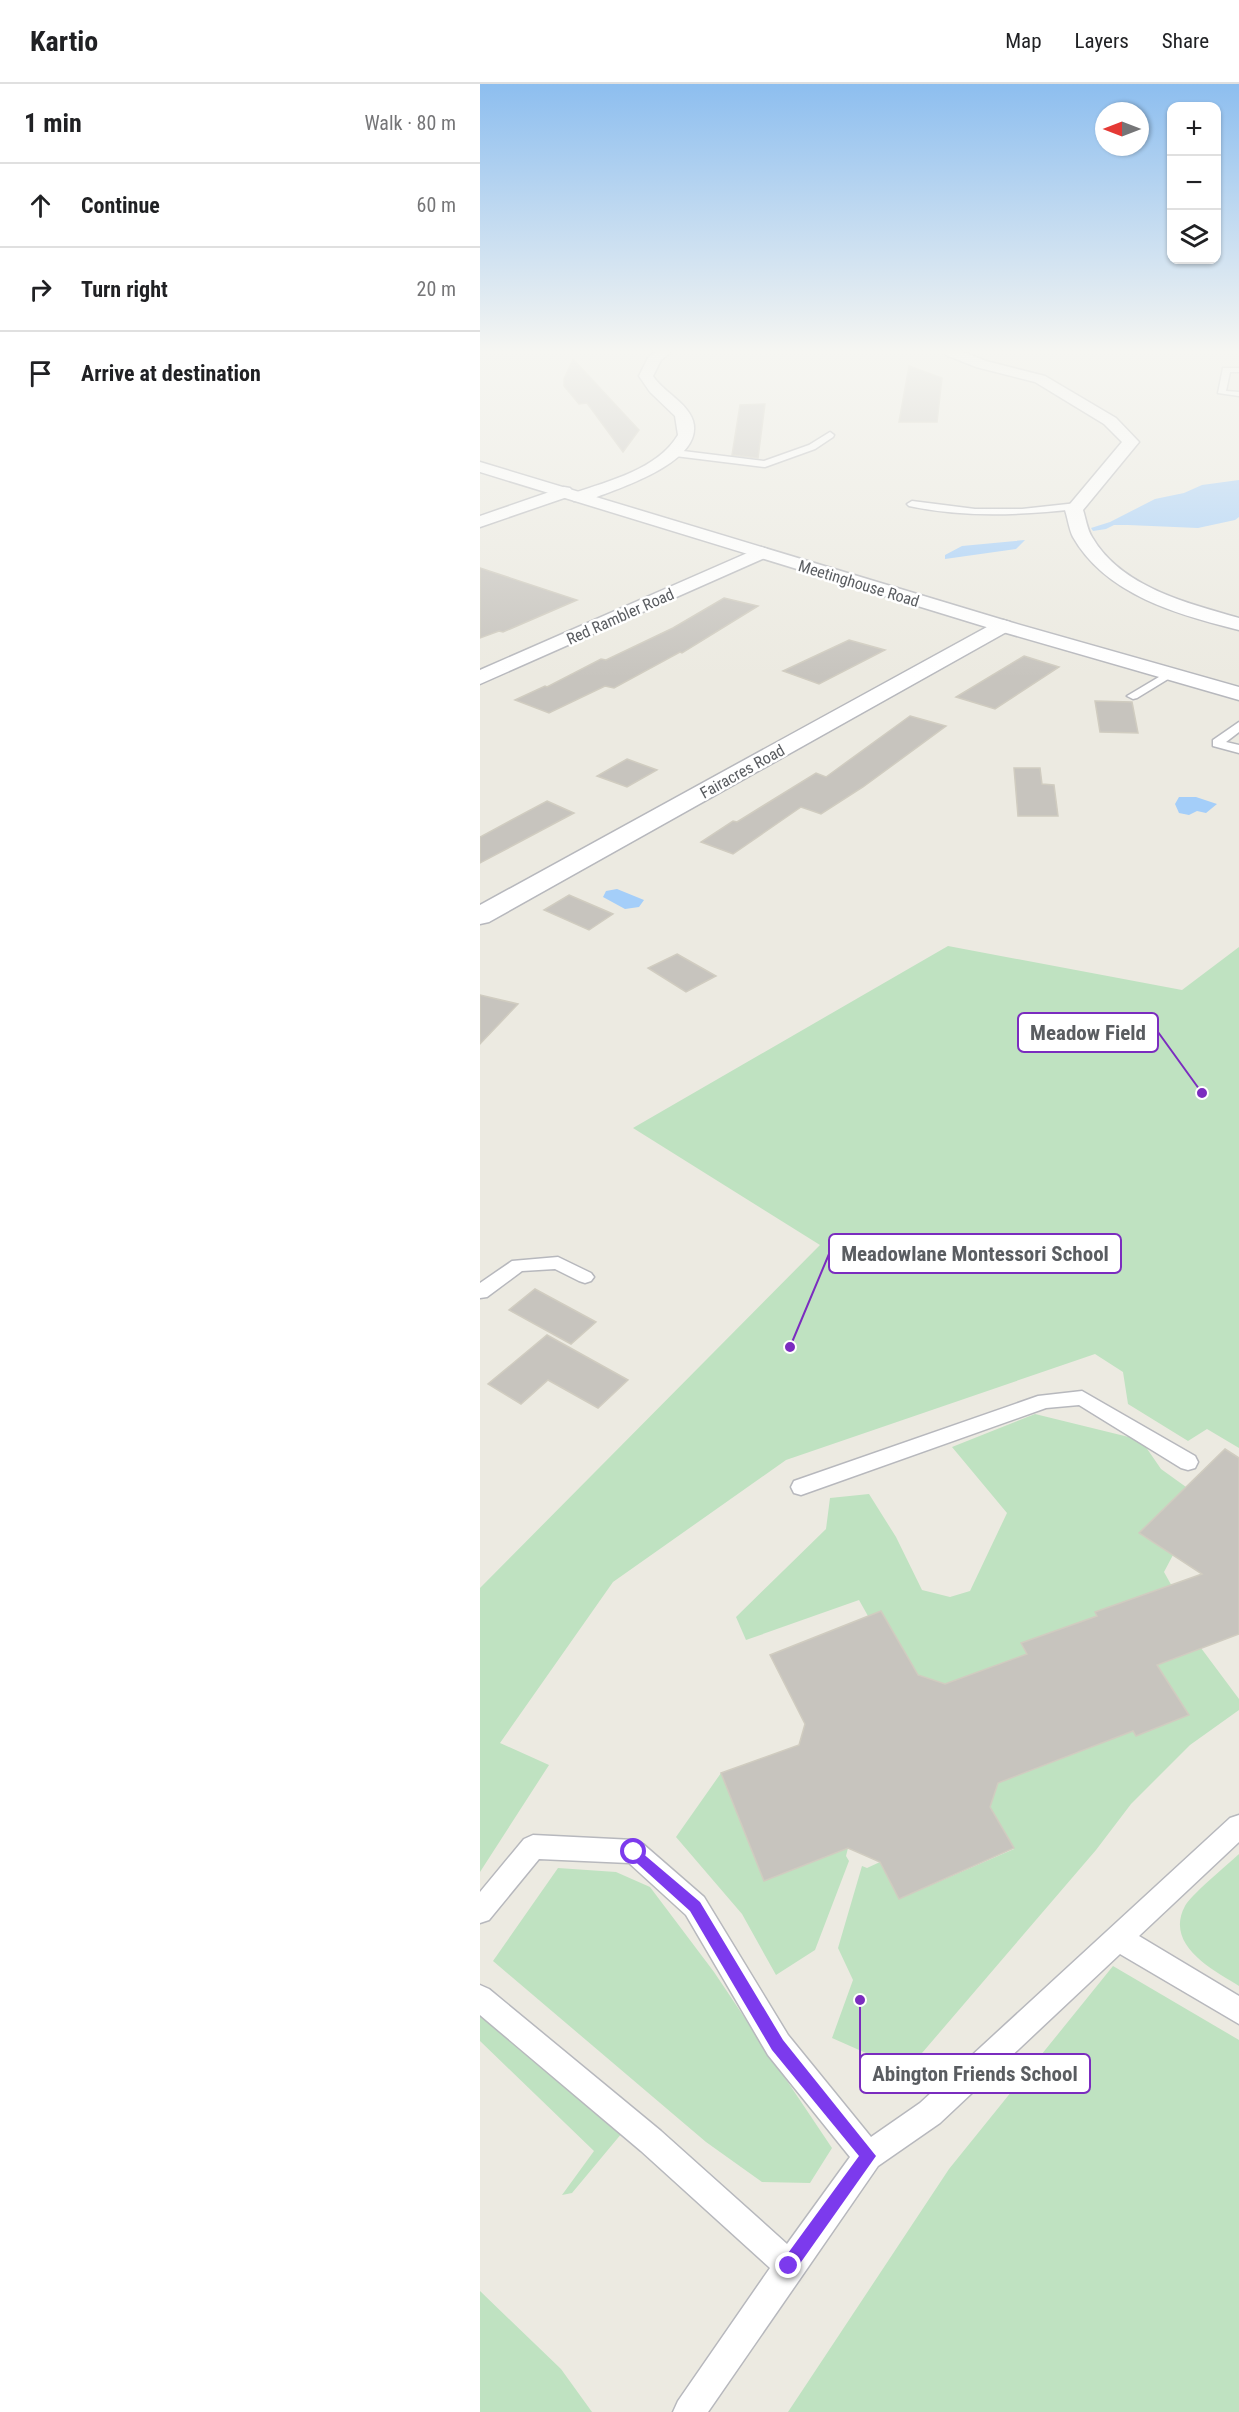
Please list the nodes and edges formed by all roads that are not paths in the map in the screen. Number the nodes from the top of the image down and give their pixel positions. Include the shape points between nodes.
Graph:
1 (662, 461) edge
2 (738, 461) edge
3 (774, 461) edge
4 (1115, 461) edge
5 (480, 467) edge
6 (572, 494) junction
7 (912, 504) dead end
8 (1077, 506) junction
9 (480, 522) edge
10 (761, 553) junction
11 (1239, 624) edge
12 (1004, 626) junction
13 (1170, 674) junction
14 (480, 678) edge
15 (1239, 694) edge
16 (1134, 696) dead end
17 (1239, 726) edge
18 (1239, 749) edge
19 (480, 916) edge
20 (585, 1277) dead end
21 (480, 1292) edge
22 (1188, 1462) dead end
23 (801, 1487) dead end
24 (1239, 1826) edge
25 (480, 1911) edge
26 (1117, 1938) junction
27 (480, 1998) edge
28 (1239, 2011) edge
29 (868, 2156) junction
30 (789, 2266) junction
31 (689, 2412) edge

1 - 6 street via 642,472
2 - 3 lane via 765,464
4 - 8 street
5 - 6 street, Meetinghouse Road
6 - 9 street
6 - 10 street, Meetinghouse Road
7 - 8 lane via 1004,512
8 - 11 street via 1074,510 1082,536 1106,567 1147,593
10 - 12 street, Meetinghouse Road
10 - 14 street, Red Rambler Road
12 - 13 street, Meetinghouse Road
12 - 19 street, Fairacres Road
13 - 15 street, Meetinghouse Road
13 - 16 lane
17 - 18 lane via 1217,743
20 - 21 lane via 558,1263 518,1265
22 - 23 lane via 1082,1398 1045,1401
24 - 26 lane
25 - 29 lane via 533,1847 634,1852 695,1906 778,2045
26 - 28 lane
26 - 29 lane via 930,2113
27 - 30 lane via 651,2141
29 - 30 lane
30 - 31 lane

